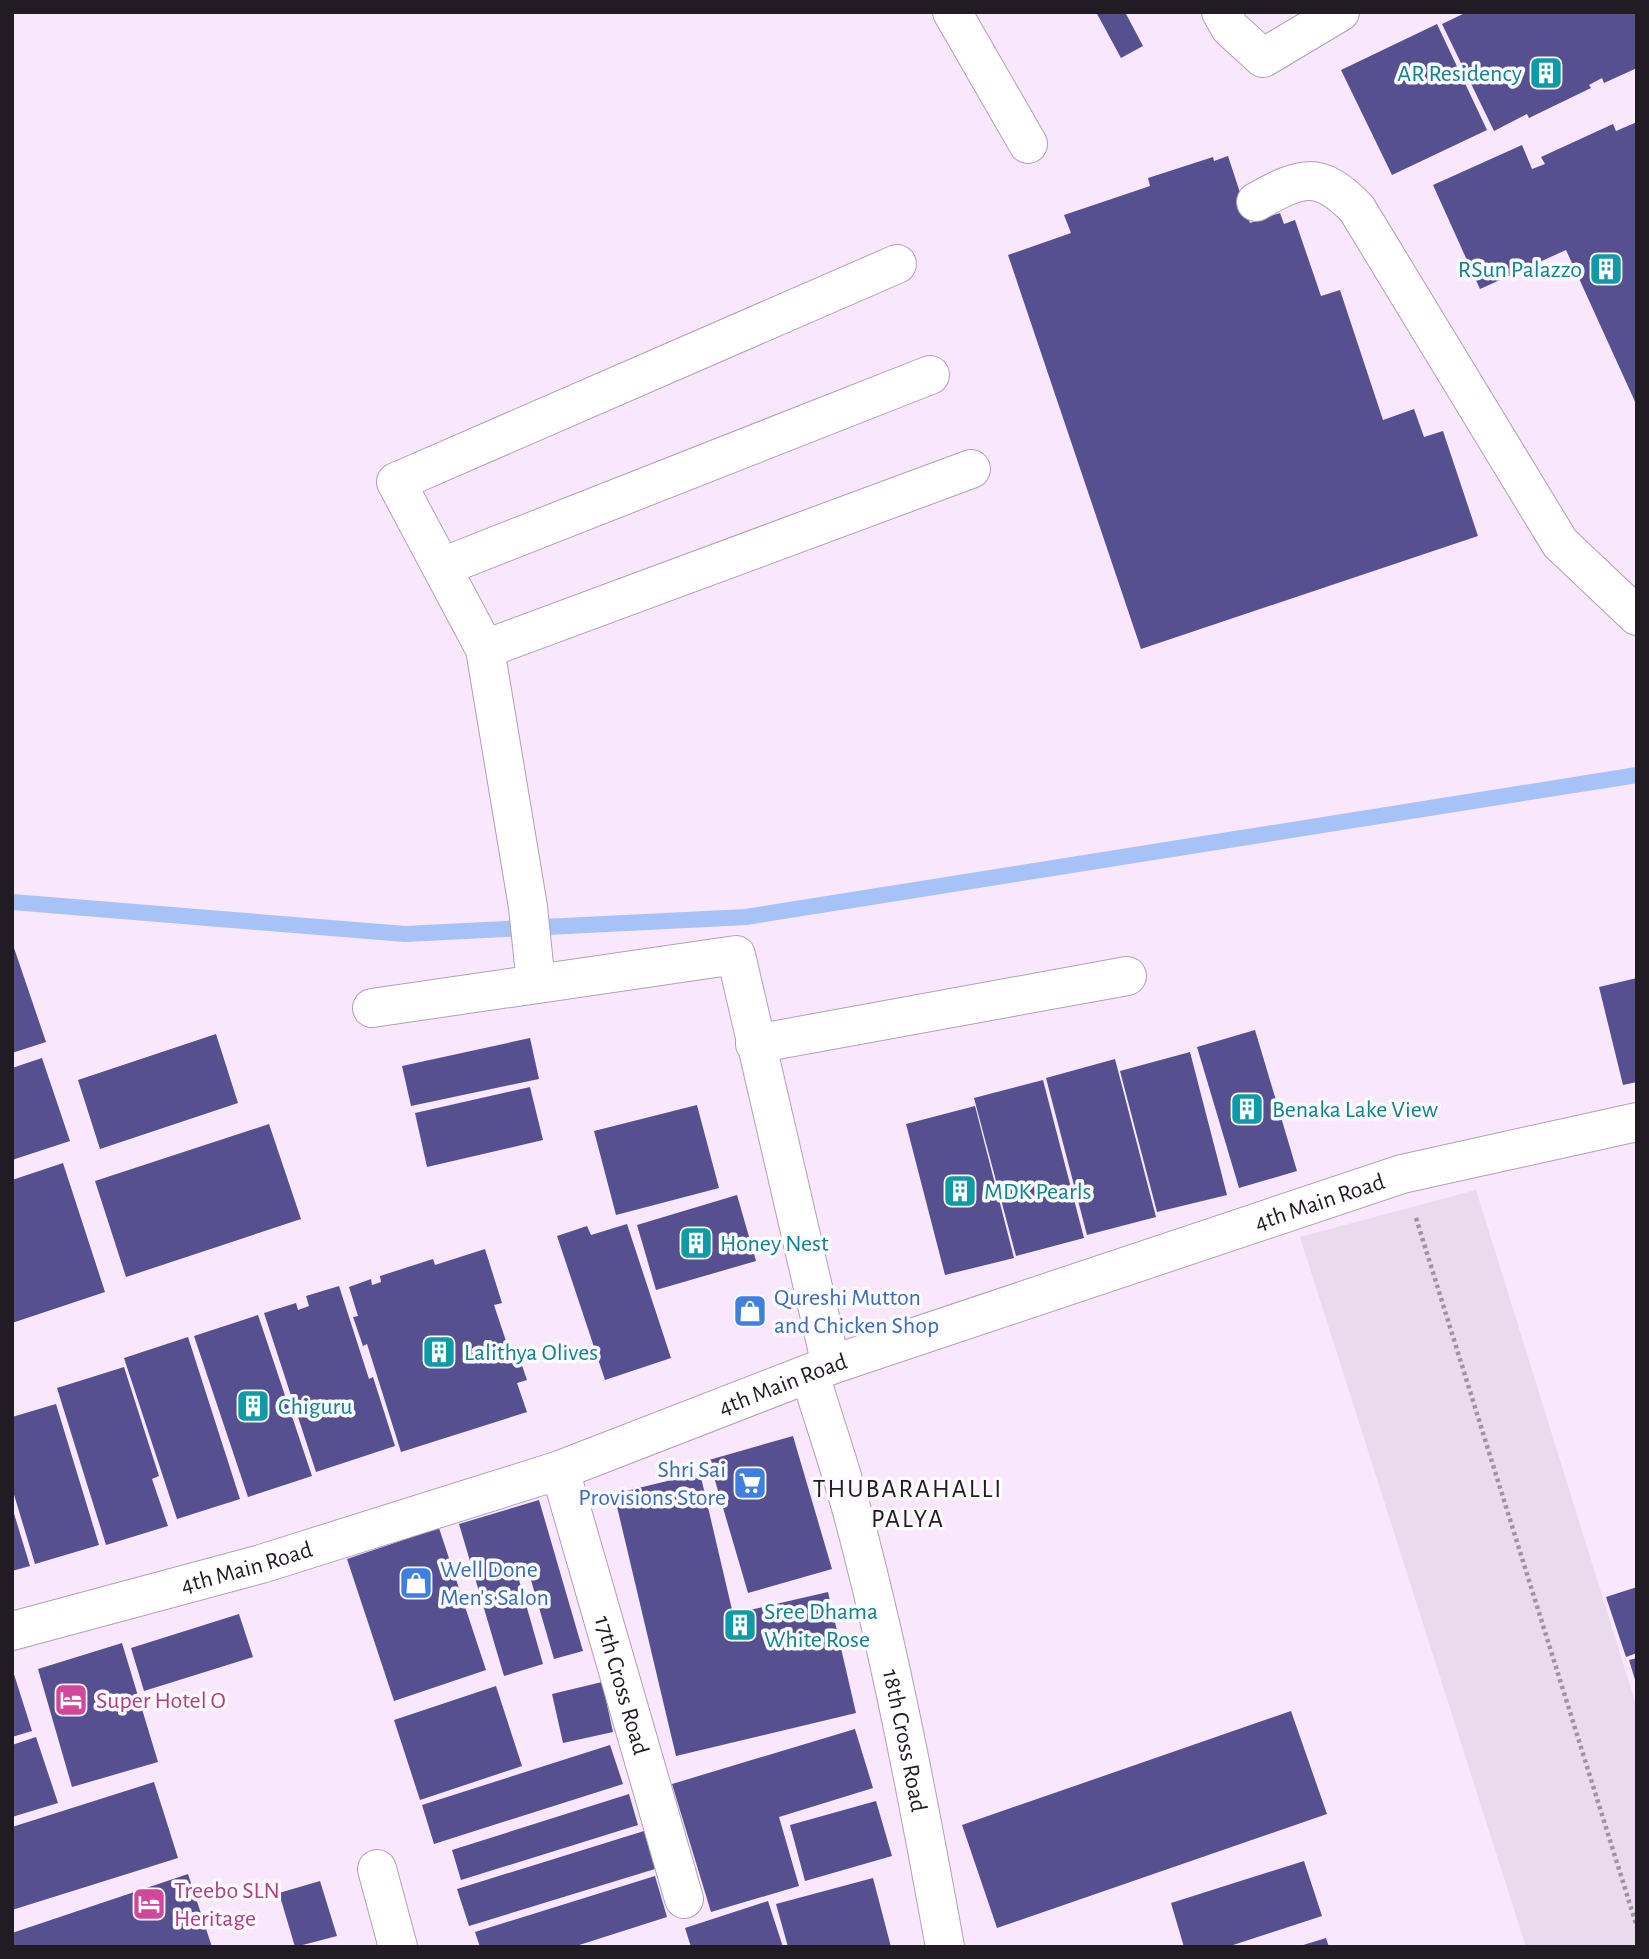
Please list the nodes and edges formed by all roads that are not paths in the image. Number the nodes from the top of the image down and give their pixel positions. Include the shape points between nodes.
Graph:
1 (952, 12) edge
2 (1221, 12) edge
3 (1340, 12) edge
4 (1028, 144) dead end
5 (1256, 202) dead end
6 (897, 264) dead end
7 (930, 375) dead end
8 (971, 469) dead end
9 (442, 567) junction
10 (1637, 616) edge
11 (485, 649) junction
12 (1127, 976) dead end
13 (536, 984) junction
14 (372, 1008) dead end
15 (755, 1044) junction
16 (1637, 1122) edge
17 (821, 1370) junction
18 (560, 1470) junction
19 (12, 1631) edge
20 (377, 1869) dead end
21 (684, 1899) dead end
22 (942, 1946) edge
23 (398, 1947) edge

1 - 4 street
2 - 3 street via 1230,28 1263,58
5 - 10 street via 1290,182 1316,179 1340,191 1560,542
6 - 9 street via 396,482
7 - 9 street
8 - 11 street
9 - 11 street
11 - 13 street
12 - 15 street
13 - 14 street
13 - 15 street, 18th Cross Road via 736,955
15 - 17 street, 18th Cross Road
16 - 17 street, 4th Main Road via 1402,1174
17 - 18 street, 4th Main Road
17 - 22 street, 18th Cross Road via 917,1788
18 - 19 street, 4th Main Road via 261,1564
18 - 21 street, 17th Cross Road
20 - 23 street

